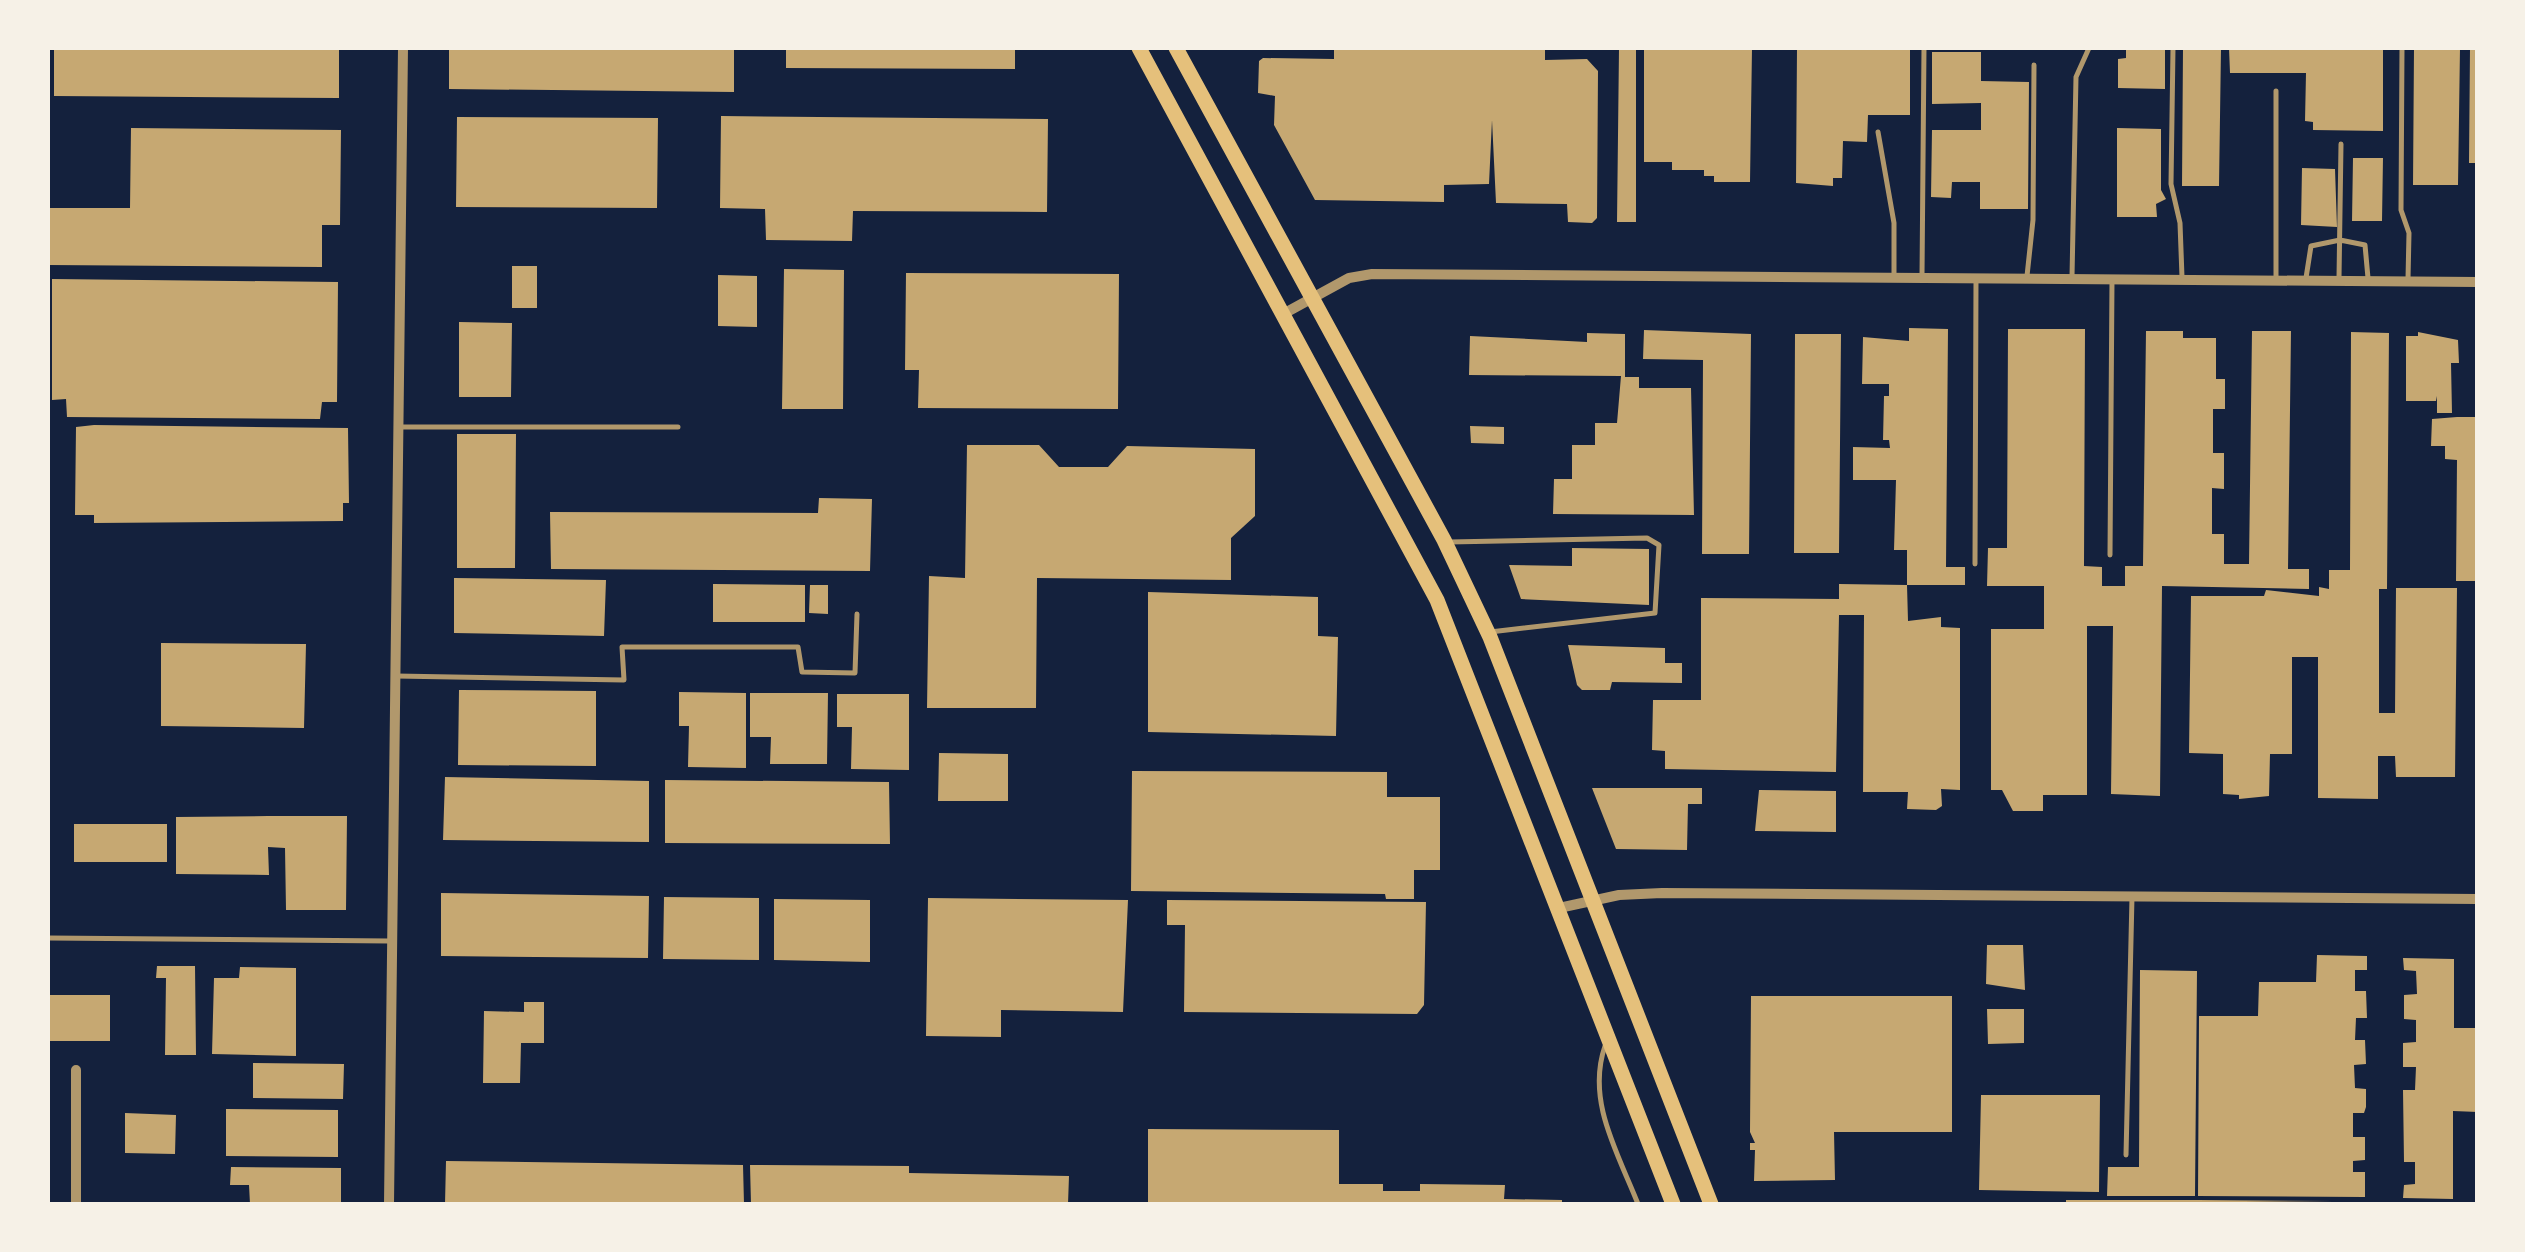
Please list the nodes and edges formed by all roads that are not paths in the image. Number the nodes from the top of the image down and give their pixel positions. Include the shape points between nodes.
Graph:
1 (403, 48) edge
2 (1139, 48) edge
3 (1176, 48) edge
4 (1924, 48) edge
5 (2089, 48) edge
6 (2173, 48) edge
7 (2402, 48) edge
8 (2034, 65) dead end
9 (2276, 91) dead end
10 (1878, 132) dead end
11 (2341, 144) dead end
12 (2340, 240) junction
13 (1894, 278) junction
14 (1922, 279) junction
15 (1976, 279) junction
16 (2027, 280) junction
17 (2072, 280) junction
18 (2112, 280) junction
19 (2182, 280) junction
20 (2276, 281) junction
21 (2306, 281) junction
22 (2339, 281) junction
23 (2368, 282) junction
24 (2408, 282) junction
25 (2478, 282) edge
26 (1313, 297) junction
27 (1284, 313) junction
28 (399, 427) junction
29 (678, 427) dead end
30 (1446, 542) junction
31 (2110, 555) dead end
32 (1976, 564) dead end
33 (857, 614) dead end
34 (1488, 632) junction
35 (396, 676) junction
36 (2132, 897) junction
37 (2478, 899) edge
38 (1593, 900) junction
39 (1559, 908) junction
40 (48, 938) edge
41 (392, 941) junction
42 (1608, 1036) junction
43 (76, 1070) dead end
44 (2126, 1155) dead end
45 (76, 1204) edge
46 (389, 1204) edge
47 (1638, 1204) edge
48 (1673, 1204) edge
49 (1711, 1204) edge

1 - 28 street
2 - 27 highway
3 - 26 highway
4 - 14 lane
5 - 17 lane via 2076,77
6 - 19 lane via 2170,184 2180,223
7 - 24 lane via 2401,210
8 - 16 lane
9 - 20 lane
10 - 13 lane via 1894,223
11 - 12 lane
12 - 21 lane via 2312,246
12 - 22 lane
12 - 23 lane via 2365,245
13 - 14 street
13 - 26 street via 1372,274
14 - 15 street
15 - 16 street
15 - 32 lane
16 - 17 street
17 - 18 street
18 - 19 street
18 - 31 lane
19 - 20 street
20 - 21 street
21 - 22 street
22 - 23 street
23 - 24 street
24 - 25 street
26 - 27 street
26 - 30 highway
27 - 39 highway via 1437,600
28 - 29 lane
28 - 35 street
30 - 34 highway
30 - 34 lane via 1646,538 1659,545 1655,613
33 - 35 lane via 855,674 802,672 798,647 622,647 624,680
34 - 38 highway
35 - 41 street
36 - 37 street
36 - 38 street via 1662,893
36 - 44 lane
38 - 39 street
38 - 49 highway
39 - 42 highway
40 - 41 lane
41 - 46 street
42 - 47 lane via 1596,1070 1597,1092
42 - 48 highway
43 - 45 street

